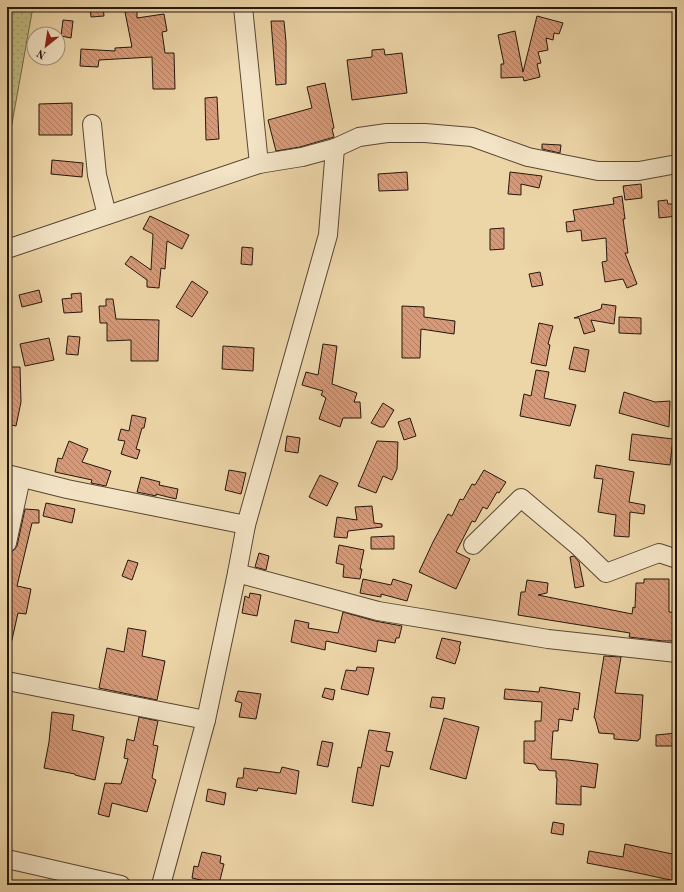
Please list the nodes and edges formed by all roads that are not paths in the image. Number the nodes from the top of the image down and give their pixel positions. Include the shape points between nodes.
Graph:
1 (243, 7) edge
2 (92, 124) dead end
3 (335, 148) junction
4 (259, 164) junction
5 (677, 164) edge
6 (107, 215) junction
7 (7, 250) edge
8 (14, 476) edge
9 (246, 525) junction
10 (7, 543) edge
11 (473, 545) dead end
12 (677, 559) edge
13 (238, 573) junction
14 (677, 653) edge
15 (7, 681) edge
16 (206, 720) junction
17 (7, 859) edge
18 (121, 885) edge
19 (161, 885) edge

1 - 4 street
2 - 6 street via 97,175
3 - 4 street via 302,157
3 - 5 street via 359,137 425,133 472,137 528,157 598,171 639,171
3 - 9 street via 328,235
4 - 6 street
6 - 7 street
8 - 9 street
8 - 10 street
9 - 13 street
11 - 12 street via 521,498 606,573 659,554
13 - 14 street via 378,611 548,639
13 - 16 street
15 - 16 street
16 - 19 street
17 - 18 street

